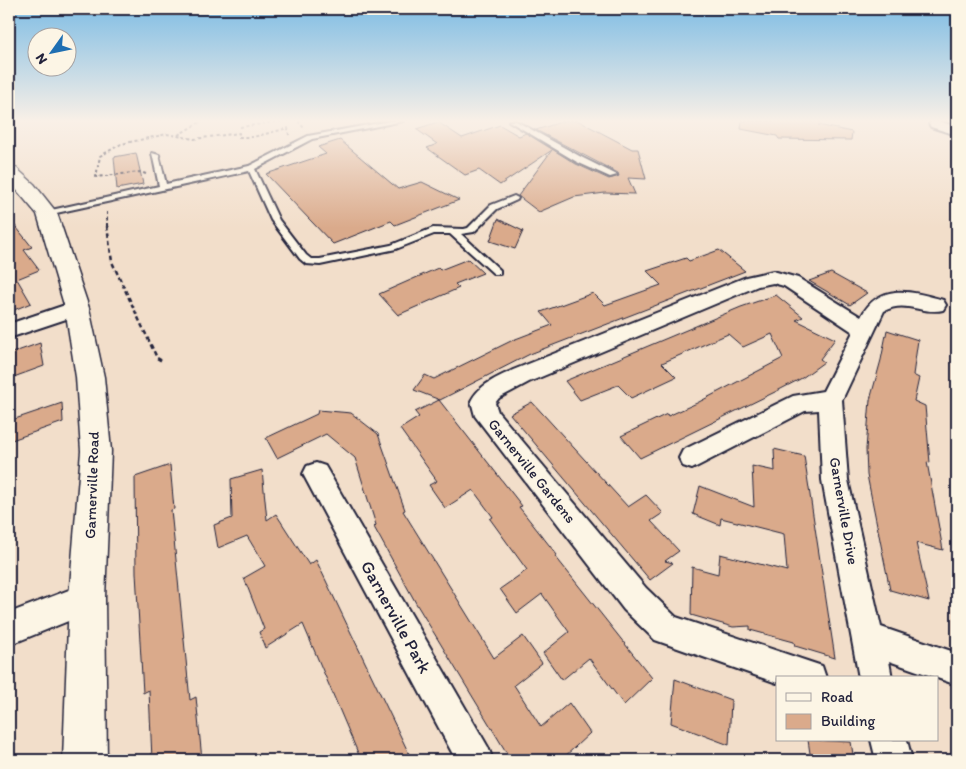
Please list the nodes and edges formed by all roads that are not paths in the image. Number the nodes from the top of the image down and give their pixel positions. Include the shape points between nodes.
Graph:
1 (155, 157) edge
2 (272, 157) edge
3 (575, 157) edge
4 (251, 168) junction
5 (9, 171) edge
6 (613, 175) dead end
7 (163, 187) junction
8 (514, 198) dead end
9 (48, 213) junction
10 (453, 232) junction
11 (497, 272) dead end
12 (936, 305) dead end
13 (77, 308) junction
14 (864, 329) junction
15 (9, 330) edge
16 (830, 400) junction
17 (692, 458) dead end
18 (316, 474) dead end
19 (87, 598) junction
20 (9, 629) edge
21 (868, 638) junction
22 (957, 669) edge
23 (804, 676) edge
24 (876, 676) edge
25 (890, 742) edge
26 (85, 760) edge
27 (475, 760) edge
28 (894, 760) edge

1 - 7 lane
2 - 4 lane
3 - 6 lane
4 - 7 lane
4 - 10 lane via 276,220 309,262 393,247 433,230
5 - 9 street, Garnerville Road
7 - 9 lane
8 - 10 lane via 494,208 471,230
9 - 13 street, Garnerville Road
10 - 11 lane
12 - 14 street, Garnerville Drive via 891,299 876,307
13 - 15 street
13 - 19 street, Garnerville Road via 90,377 96,451
14 - 16 street, Garnerville Drive
14 - 23 street, Garnerville Gardens via 791,282 774,277 753,281 521,376 491,392 483,401 487,416 635,599 666,629
16 - 17 street via 801,402
16 - 21 street, Garnerville Drive via 835,480
18 - 27 street, Garnerville Park
19 - 20 street
19 - 26 street, Garnerville Road
21 - 22 street
21 - 24 street, Garnerville Drive
25 - 28 street

